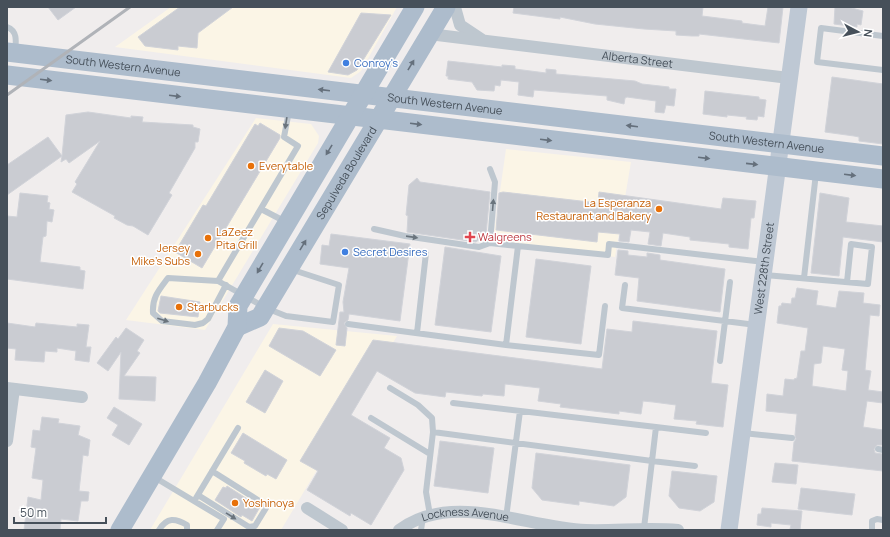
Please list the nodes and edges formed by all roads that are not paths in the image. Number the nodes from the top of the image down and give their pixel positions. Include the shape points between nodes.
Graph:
1 (414, 7) edge
2 (446, 7) edge
3 (455, 7) edge
4 (799, 7) edge
5 (7, 28) edge
6 (429, 34) junction
7 (883, 36) edge
8 (486, 41) junction
9 (11, 52) edge
10 (883, 70) edge
11 (7, 75) edge
12 (790, 78) junction
13 (362, 95) junction
14 (391, 99) junction
15 (289, 109) junction
16 (348, 116) junction
17 (378, 120) junction
18 (708, 135) junction
19 (782, 144) junction
20 (637, 151) junction
21 (883, 156) edge
22 (778, 167) junction
23 (490, 169) dead end
24 (816, 171) junction
25 (883, 179) edge
26 (261, 209) junction
27 (286, 222) junction
28 (374, 229) dead end
29 (490, 243) junction
30 (518, 246) junction
31 (426, 253) dead end
32 (764, 268) junction
33 (289, 269) junction
34 (804, 278) junction
35 (218, 281) junction
36 (730, 282) dead end
37 (847, 282) junction
38 (625, 285) dead end
39 (226, 286) junction
40 (244, 296) junction
41 (605, 306) dead end
42 (266, 308) junction
43 (725, 321) junction
44 (348, 324) dead end
45 (757, 325) junction
46 (237, 327) junction
47 (417, 333) junction
48 (506, 346) junction
49 (720, 361) dead end
50 (390, 388) dead end
51 (10, 389) edge
52 (82, 397) dead end
53 (453, 403) dead end
54 (520, 411) junction
55 (371, 418) dead end
56 (656, 427) junction
57 (238, 428) dead end
58 (433, 432) junction
59 (742, 432) junction
60 (706, 433) dead end
61 (792, 438) dead end
62 (7, 441) edge
63 (516, 443) junction
64 (430, 454) junction
65 (652, 460) junction
66 (695, 466) dead end
67 (212, 472) junction
68 (152, 476) junction
69 (198, 495) junction
70 (194, 501) junction
71 (307, 508) dead end
72 (426, 516) junction
73 (506, 518) junction
74 (883, 520) edge
75 (538, 526) edge
76 (639, 529) edge
77 (120, 530) edge
78 (159, 530) edge
79 (187, 530) edge
80 (217, 530) edge
81 (342, 530) edge
82 (399, 530) edge
83 (421, 530) edge
84 (678, 530) edge
85 (729, 530) edge
86 (872, 530) edge

1 - 13 main road
2 - 6 main road, Sepulveda Boulevard
3 - 8 street, Alberta Street via 460,25
4 - 12 street, West 228th Street
5 - 9 lane via 15,34 16,41
6 - 8 street, Alberta Street
14 -> 6 main road, Sepulveda Boulevard
7 - 10 lane via 821,28 817,62
8 - 12 street, Alberta Street
13 -> 9 main road, South Western Avenue
11 -> 15 main road, South Western Avenue
12 - 19 street, West 228th Street
13 - 14 main road, South Western Avenue
13 - 16 main road
14 - 17 main road, Sepulveda Boulevard
18 -> 14 main road, South Western Avenue
15 - 16 main road, South Western Avenue
15 -> 26 lane via 284,138 298,146
16 - 17 main road, South Western Avenue
16 -> 27 main road
17 -> 20 main road, South Western Avenue
33 -> 17 main road, Sepulveda Boulevard
18 - 19 main road, South Western Avenue
18 - 20 main road via 699,141 684,144 645,139 638,142
19 - 21 main road, South Western Avenue
19 - 22 street, West 228th Street
20 -> 22 main road, South Western Avenue
22 - 24 main road, South Western Avenue
22 - 32 street, West 228th Street
29 -> 23 lane via 495,182
24 -> 25 main road, South Western Avenue
24 - 34 lane
26 - 27 lane
26 - 35 lane
27 -> 40 main road
28 -> 29 lane via 479,247
29 - 30 lane
30 - 32 lane via 608,255 609,244
30 - 48 lane
31 - 47 lane
32 - 34 lane
32 - 45 street, West 228th Street
33 - 42 main road, Sepulveda Boulevard
33 - 42 lane via 339,284 336,323 286,316
34 - 37 lane
35 - 39 lane
35 -> 39 lane via 168,278 155,294 152,303 153,313 162,321 195,325 203,323 208,319
36 - 43 lane
37 - 37 lane via 868,284 872,247 851,244
38 - 43 lane via 622,308
39 - 40 lane
40 - 42 lane
40 - 46 main road via 238,306
41 - 48 lane via 599,355
42 - 46 main road, Sepulveda Boulevard via 260,318
43 - 45 lane
43 - 49 lane
44 - 47 lane
45 - 59 street, West 228th Street
46 - 68 main road
47 - 48 lane
50 - 58 lane via 418,405 432,418
51 - 52 street
51 - 62 street
53 - 54 lane
54 - 56 lane
54 - 63 lane
55 - 64 lane
56 - 60 lane
56 - 65 lane
57 - 67 lane
58 - 63 lane
58 - 64 lane
59 - 61 lane
59 - 85 street, West 228th Street
63 - 65 lane
63 - 73 lane
64 - 72 lane
65 - 66 lane
65 - 76 lane
67 - 69 lane
69 -> 67 lane via 249,527 255,526 266,508 264,504
68 - 70 lane
68 - 77 main road
69 - 70 lane
70 - 80 lane via 224,519
71 - 81 street
72 - 73 street, Lockness Avenue via 466,511
72 - 82 street, Lockness Avenue
72 - 83 lane
73 - 75 street, Lockness Avenue
74 - 86 lane via 872,521
75 - 76 street, Lockness Avenue via 585,530
76 - 84 street, Lockness Avenue
78 - 79 lane via 163,523 177,520 187,525

